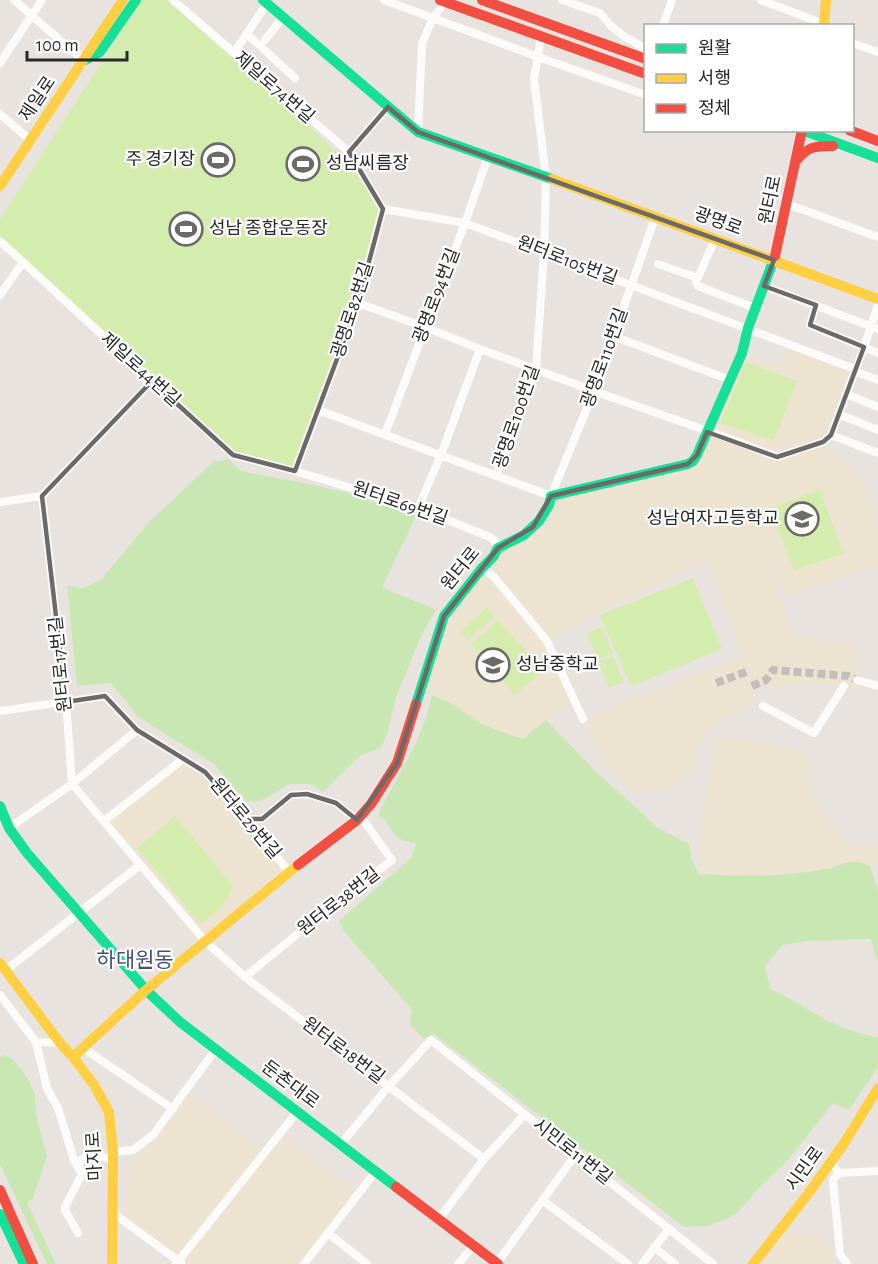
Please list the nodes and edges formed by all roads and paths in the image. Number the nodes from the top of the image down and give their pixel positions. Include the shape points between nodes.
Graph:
1 (14, 0) edge
2 (42, 0) edge
3 (116, 0) edge
4 (123, 0) edge
5 (136, 0) edge
6 (173, 0) edge
7 (384, 0) edge
8 (482, 0) edge
9 (562, 0) edge
10 (672, 0) edge
11 (761, 0) edge
12 (826, 0) edge
13 (443, 1) edge
14 (265, 2) edge
15 (31, 15) junction
16 (283, 17) junction
17 (433, 18) junction
18 (664, 24) edge
19 (821, 24) edge
20 (824, 24) edge
21 (247, 34) junction
22 (541, 37) junction
23 (265, 40) dead end
24 (854, 44) edge
25 (644, 49) edge
26 (878, 52) edge
27 (234, 53) junction
28 (538, 57) junction
29 (644, 59) edge
30 (84, 60) junction
31 (0, 63) edge
32 (644, 74) edge
33 (295, 78) dead end
34 (644, 95) edge
35 (388, 107) junction
36 (0, 114) edge
37 (418, 132) junction
38 (802, 132) edge
39 (807, 132) edge
40 (854, 132) edge
41 (30, 140) junction
42 (878, 141) edge
43 (844, 146) junction
44 (349, 152) junction
45 (488, 157) junction
46 (878, 158) edge
47 (796, 161) junction
48 (546, 177) junction
49 (0, 186) edge
50 (787, 204) junction
51 (383, 209) junction
52 (655, 218) junction
53 (465, 222) junction
54 (878, 237) edge
55 (715, 239) junction
56 (0, 242) edge
57 (544, 252) junction
58 (774, 260) junction
59 (22, 262) junction
60 (658, 264) dead end
61 (698, 278) junction
62 (632, 285) junction
63 (764, 286) junction
64 (0, 296) edge
65 (878, 299) edge
66 (358, 303) junction
67 (878, 305) edge
68 (816, 306) junction
69 (755, 308) junction
70 (425, 327) junction
71 (874, 327) edge
72 (748, 328) junction
73 (613, 336) junction
74 (864, 347) junction
75 (480, 349) junction
76 (878, 353) edge
77 (536, 369) junction
78 (854, 370) junction
79 (730, 380) junction
80 (878, 380) edge
81 (152, 381) junction
82 (594, 391) junction
83 (846, 394) junction
84 (878, 406) edge
85 (318, 410) junction
86 (838, 414) junction
87 (878, 430) edge
88 (707, 432) junction
89 (386, 434) junction
90 (831, 435) junction
91 (878, 453) edge
92 (441, 455) junction
93 (295, 471) junction
94 (496, 476) junction
95 (42, 496) junction
96 (551, 496) junction
97 (0, 502) edge
98 (418, 508) junction
99 (498, 548) junction
100 (482, 568) junction
101 (857, 680) tunnel mouth
102 (844, 686) dead end
103 (878, 686) edge
104 (66, 702) junction
105 (763, 706) dead end
106 (0, 711) edge
107 (583, 719) dead end
108 (136, 730) junction
109 (183, 759) junction
110 (72, 784) junction
111 (0, 806) edge
112 (359, 818) junction
113 (247, 819) junction
114 (104, 821) junction
115 (4, 829) edge
116 (140, 866) junction
117 (289, 872) junction
118 (78, 913) junction
119 (205, 941) junction
120 (3, 967) edge
121 (245, 977) junction
122 (146, 990) junction
123 (0, 995) edge
124 (36, 1042) junction
125 (60, 1043) junction
126 (83, 1048) junction
127 (216, 1049) junction
128 (73, 1057) junction
129 (389, 1086) junction
130 (878, 1088) edge
131 (173, 1108) junction
132 (297, 1112) junction
133 (525, 1114) junction
134 (341, 1144) junction
135 (576, 1154) junction
136 (113, 1155) junction
137 (484, 1159) junction
138 (831, 1162) junction
139 (78, 1167) junction
140 (878, 1171) edge
141 (376, 1172) junction
142 (839, 1173) junction
143 (0, 1190) edge
144 (542, 1200) junction
145 (114, 1213) junction
146 (0, 1214) edge
147 (439, 1220) junction
148 (669, 1229) junction
149 (78, 1233) dead end
150 (328, 1233) junction
151 (473, 1246) junction
152 (654, 1247) junction
153 (179, 1263) edge
154 (24, 1264) edge
155 (33, 1264) edge
156 (112, 1264) edge
157 (304, 1264) edge
158 (367, 1264) edge
159 (458, 1264) edge
160 (498, 1264) edge
161 (628, 1264) edge
162 (642, 1264) edge
163 (675, 1264) edge
164 (713, 1264) edge
165 (753, 1264) edge
166 (847, 1264) edge

1 - 15 street
2 - 15 street
3 - 30 main road via 89,41
4 - 30 main road
5 - 30 main road via 100,52
6 - 27 street, 제일로74번길
7 - 17 street
8 - 29 main road
9 - 25 street via 600,14
10 - 18 street
11 - 19 street
12 - 20 main road
13 - 17 street
13 - 22 main road
14 - 16 main road, 광명로
14 - 21 street
15 - 30 street
15 - 31 street
16 - 23 street
16 - 35 main road, 광명로
17 - 28 street
17 - 37 street via 422,43
21 - 27 street
21 - 33 street
22 - 28 street
22 - 32 main road
24 - 26 street
27 - 44 street, 제일로74번길
28 - 34 street
28 - 48 street via 534,79
30 - 41 main road, 제일로
35 - 37 main road, 광명로
35 - 44 street
36 - 41 street
37 - 45 main road, 광명로
38 - 47 main road, 원터로
39 - 43 main road
40 - 42 main road
41 - 49 main road, 제일로
43 - 46 main road
43 - 47 main road via 817,145 802,152
44 - 51 street
45 - 48 main road, 광명로
45 - 53 street, 광명로94번길
47 - 50 main road, 원터로
48 - 52 main road, 광명로
48 - 57 street, 광명로100번길
50 - 54 street
50 - 58 main road, 원터로
51 - 53 street, 원터로105번길
51 - 66 street, 광명로82번길
52 - 55 main road, 광명로
52 - 62 street, 광명로110번길
53 - 57 street, 원터로105번길
53 - 70 street, 광명로94번길
55 - 58 main road, 광명로
55 - 61 street
56 - 59 street, 제일로44번길
57 - 62 street, 원터로105번길
57 - 77 street, 광명로100번길
58 - 63 main road, 원터로
58 - 65 main road, 광명로
59 - 64 street
59 - 81 street, 제일로44번길
60 - 61 street
61 - 69 street via 698,286
62 - 72 street, 원터로105번길
62 - 73 street, 광명로110번길
63 - 68 street
63 - 69 main road, 원터로
66 - 70 street
66 - 85 street, 광명로82번길
67 - 71 street
68 - 71 street
68 - 74 street via 810,325
69 - 72 main road, 원터로
70 - 75 street
70 - 89 street, 광명로94번길
71 - 74 street
72 - 78 street, 원터로105번길
72 - 79 main road, 원터로
73 - 79 street
73 - 82 street, 광명로110번길
74 - 76 street
74 - 78 street
75 - 77 street
75 - 92 street
77 - 82 street
77 - 94 street, 광명로100번길
78 - 80 street, 원터로105번길
78 - 83 street
79 - 88 main road, 원터로
81 - 93 street, 제일로44번길 via 233,454
81 - 95 street
82 - 88 street
82 - 96 street, 광명로110번길
83 - 84 street
83 - 86 street
85 - 89 street
85 - 93 street, 광명로82번길
86 - 87 street
86 - 90 street
88 - 90 street via 777,458 824,442
88 - 96 main road, 원터로 via 697,455 688,464
89 - 92 street
90 - 91 street
92 - 94 street
92 - 98 street
93 - 98 street, 원터로69번길
94 - 96 street
95 - 97 street
95 - 104 street, 원터로17번길
96 - 99 main road, 원터로 via 533,527
98 - 99 street, 원터로69번길 via 490,537
99 - 100 main road, 원터로
100 - 107 street via 547,641
100 - 112 main road, 원터로 via 444,616 397,763
101 - 103 street
102 - 105 street via 814,733
104 - 106 street
104 - 108 street, 원터로29번길 via 105,696
104 - 110 street, 원터로17번길
108 - 109 street, 원터로29번길
108 - 110 street
109 - 113 street, 원터로29번길 via 205,772
109 - 114 street
110 - 114 street
110 - 115 street
111 - 115 main road
112 - 113 street via 336,803 307,794 291,795 261,819
112 - 117 main road, 원터로
112 - 121 street, 원터로38번길 via 392,860
113 - 117 street, 원터로29번길
114 - 116 street
115 - 118 main road, 둔촌대로
116 - 118 street
116 - 119 street
117 - 119 main road, 원터로
118 - 120 street
118 - 122 main road, 둔촌대로
119 - 121 street, 원터로18번길
119 - 122 main road, 원터로
120 - 125 main road, 마지로
121 - 129 street, 원터로18번길
122 - 126 main road
122 - 127 main road, 둔촌대로
123 - 124 street
124 - 125 street
124 - 139 street via 47,1088
125 - 128 main road, 마지로
126 - 128 main road
126 - 131 street
127 - 131 street
127 - 132 main road, 둔촌대로
128 - 136 main road, 마지로 via 109,1112
129 - 133 street, 시민로11번길 via 431,1040
129 - 134 street
129 - 137 street, 원터로18번길
130 - 138 main road, 시민로
131 - 136 street via 153,1135 133,1150
132 - 134 main road, 둔촌대로
132 - 153 street
133 - 135 street, 시민로11번길
133 - 137 street
134 - 141 main road, 둔촌대로
135 - 144 street
135 - 148 street, 시민로11번길
136 - 139 street via 89,1155
136 - 145 main road, 마지로
137 - 147 street
138 - 142 street
138 - 165 main road, 시민로
139 - 149 street via 81,1176 65,1207
140 - 142 street
141 - 147 main road, 둔촌대로
141 - 150 street
142 - 166 street via 833,1180 840,1254
143 - 155 main road
144 - 160 street
144 - 161 street
145 - 153 street
145 - 156 main road, 마지로
146 - 154 main road
147 - 151 main road, 둔촌대로
148 - 152 street
148 - 164 street, 시민로11번길
150 - 157 street
150 - 158 street
151 - 159 street
151 - 160 main road, 둔촌대로
152 - 162 street
152 - 163 street

